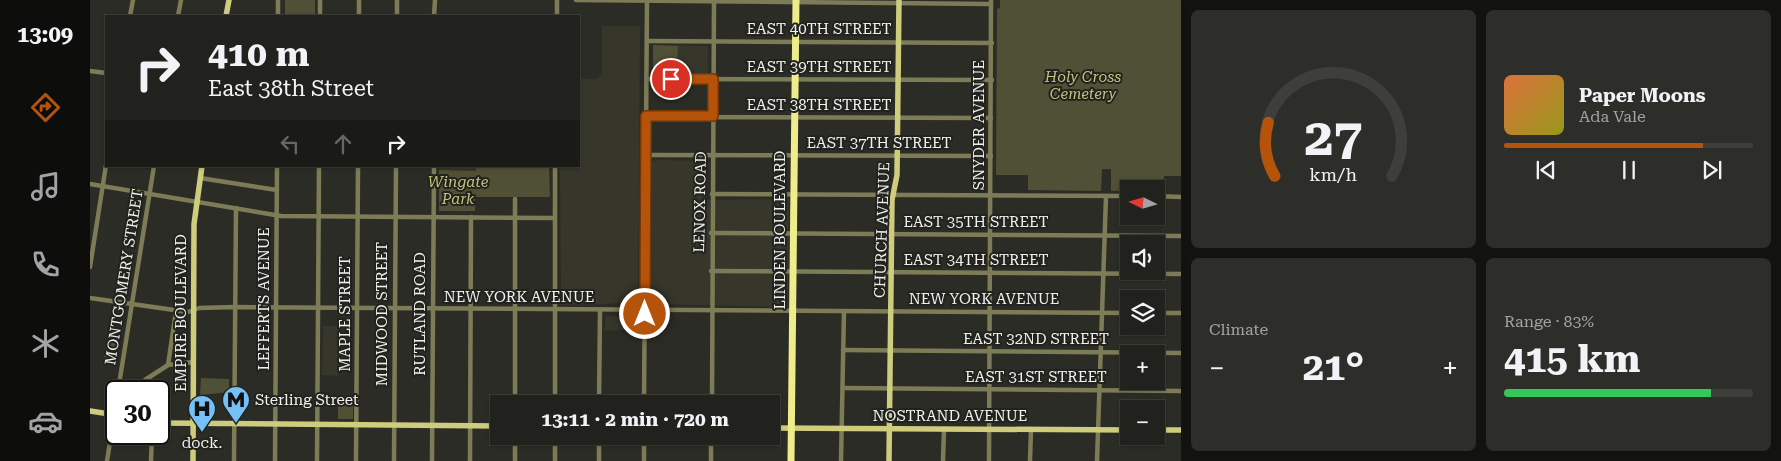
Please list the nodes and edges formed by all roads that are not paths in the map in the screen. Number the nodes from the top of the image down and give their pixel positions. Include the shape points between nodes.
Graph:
1 (133, 0) edge
2 (181, 0) edge
3 (228, 0) edge
4 (278, 0) edge
5 (320, 0) edge
6 (359, 0) edge
7 (397, 0) edge
8 (434, 0) edge
9 (557, 0) edge
10 (576, 0) edge
11 (647, 1) edge
12 (714, 1) edge
13 (796, 1) edge
14 (899, 1) edge
15 (992, 2) edge
16 (130, 15) edge
17 (178, 15) edge
18 (226, 15) edge
19 (278, 15) edge
20 (320, 15) edge
21 (359, 15) edge
22 (397, 15) edge
23 (434, 15) edge
24 (557, 15) edge
25 (647, 41) junction
26 (714, 41) junction
27 (796, 42) junction
28 (898, 42) junction
29 (992, 43) junction
30 (90, 71) edge
31 (105, 73) edge
32 (647, 78) junction
33 (713, 79) junction
34 (795, 80) junction
35 (897, 80) junction
36 (992, 80) junction
37 (646, 116) junction
38 (713, 116) junction
39 (795, 117) junction
40 (897, 118) junction
41 (991, 118) junction
42 (646, 155) junction
43 (713, 155) junction
44 (795, 155) junction
45 (897, 156) junction
46 (991, 156) junction
47 (106, 167) edge
48 (154, 167) edge
49 (202, 167) edge
50 (277, 167) edge
51 (319, 167) edge
52 (358, 167) edge
53 (396, 167) edge
54 (434, 167) edge
55 (555, 167) edge
56 (200, 178) junction
57 (90, 184) edge
58 (103, 186) junction
59 (277, 190) junction
60 (150, 194) junction
61 (712, 194) junction
62 (794, 194) junction
63 (893, 195) junction
64 (991, 195) junction
65 (1106, 196) junction
66 (1120, 196) edge
67 (1165, 196) edge
68 (1181, 196) edge
69 (515, 199) dead end
70 (195, 201) junction
71 (236, 208) junction
72 (276, 215) junction
73 (319, 216) junction
74 (358, 216) junction
75 (396, 217) junction
76 (434, 217) junction
77 (471, 217) junction
78 (515, 217) junction
79 (555, 218) junction
80 (711, 233) junction
81 (794, 234) junction
82 (892, 234) junction
83 (991, 235) junction
84 (1104, 236) junction
85 (1181, 236) edge
86 (90, 267) edge
87 (711, 271) junction
88 (794, 271) junction
89 (892, 272) junction
90 (990, 272) junction
91 (1103, 273) junction
92 (1181, 274) edge
93 (90, 298) edge
94 (132, 304) junction
95 (235, 307) junction
96 (276, 308) junction
97 (318, 308) junction
98 (357, 308) junction
99 (395, 308) junction
100 (433, 308) junction
101 (470, 309) junction
102 (515, 309) junction
103 (555, 309) junction
104 (645, 309) junction
105 (193, 310) junction
106 (600, 310) junction
107 (712, 310) junction
108 (176, 311) junction
109 (794, 311) junction
110 (844, 311) junction
111 (892, 311) junction
112 (990, 312) junction
113 (1102, 313) junction
114 (1120, 313) edge
115 (1165, 313) edge
116 (1181, 313) edge
117 (843, 350) junction
118 (891, 351) junction
119 (990, 352) junction
120 (1100, 352) junction
121 (1181, 353) edge
122 (193, 362) junction
123 (168, 365) junction
124 (120, 380) edge
125 (146, 380) dead end
126 (843, 388) junction
127 (890, 389) junction
128 (990, 390) junction
129 (1099, 390) junction
130 (1181, 391) edge
131 (516, 395) edge
132 (555, 395) edge
133 (600, 395) edge
134 (644, 395) edge
135 (712, 395) edge
136 (90, 411) edge
137 (105, 413) edge
138 (170, 423) edge
139 (193, 424) junction
140 (234, 424) junction
141 (275, 425) junction
142 (317, 425) junction
143 (356, 425) junction
144 (394, 425) junction
145 (432, 426) junction
146 (470, 426) junction
147 (490, 426) edge
148 (780, 428) edge
149 (792, 428) junction
150 (842, 428) junction
151 (889, 428) junction
152 (944, 429) junction
153 (990, 429) junction
154 (1031, 429) junction
155 (1098, 430) junction
156 (1120, 430) edge
157 (1165, 430) edge
158 (1181, 430) edge
159 (110, 445) edge
160 (152, 445) edge
161 (515, 445) edge
162 (555, 445) edge
163 (599, 445) edge
164 (644, 445) edge
165 (712, 445) edge
166 (107, 461) edge
167 (151, 461) edge
168 (193, 461) edge
169 (234, 461) edge
170 (275, 461) edge
171 (317, 461) edge
172 (356, 461) edge
173 (394, 461) edge
174 (432, 461) edge
175 (470, 461) edge
176 (515, 461) edge
177 (555, 461) edge
178 (599, 461) edge
179 (644, 461) edge
180 (711, 461) edge
181 (791, 461) edge
182 (841, 461) edge
183 (889, 461) edge
184 (943, 461) edge
185 (988, 461) edge
186 (1030, 461) edge
187 (1097, 461) edge

1 - 16 street
2 - 17 street
3 - 18 main road
4 - 19 street
5 - 20 street
6 - 21 street
7 - 22 street
8 - 23 street
9 - 24 street
10 - 11 street
11 - 12 street
11 - 25 street
12 - 13 street
12 - 26 street, LENOX ROAD
13 - 14 street
13 - 27 highway, LINDEN BOULEVARD
14 - 15 street
14 - 28 main road, CHURCH AVENUE
15 - 29 street, SNYDER AVENUE
25 - 26 street, EAST 40TH STREET
25 - 32 street
26 - 27 street, EAST 40TH STREET
26 - 33 street, LENOX ROAD
27 - 28 street, EAST 40TH STREET
27 - 34 highway, LINDEN BOULEVARD
28 - 29 street, EAST 40TH STREET
28 - 35 main road, CHURCH AVENUE
29 - 36 street, SNYDER AVENUE
30 - 31 street
32 - 33 street, EAST 39TH STREET
32 - 37 street
33 - 34 street, EAST 39TH STREET
33 - 38 street, LENOX ROAD
34 - 35 street, EAST 39TH STREET
34 - 39 highway, LINDEN BOULEVARD
35 - 36 street, EAST 39TH STREET
35 - 40 main road, CHURCH AVENUE
36 - 41 street, SNYDER AVENUE
37 - 38 street, EAST 38TH STREET
37 - 42 street
38 - 39 street, EAST 38TH STREET
38 - 43 street, LENOX ROAD
39 - 40 street, EAST 38TH STREET
39 - 44 highway, LINDEN BOULEVARD
40 - 41 street, EAST 38TH STREET
40 - 45 main road, CHURCH AVENUE
41 - 46 street, SNYDER AVENUE
42 - 43 street, EAST 37TH STREET
42 - 104 street
43 - 44 street, EAST 37TH STREET
43 - 61 street, LENOX ROAD
44 - 45 street, EAST 37TH STREET
44 - 62 highway, LINDEN BOULEVARD
45 - 46 street, EAST 37TH STREET
45 - 63 main road, CHURCH AVENUE
46 - 64 street, SNYDER AVENUE
47 - 58 street
48 - 60 street, MONTGOMERY STREET
49 - 56 main road, EMPIRE BOULEVARD
50 - 59 street, LEFFERTS AVENUE
51 - 73 street
52 - 74 street, MAPLE STREET
53 - 75 street, MIDWOOD STREET
54 - 76 street, RUTLAND ROAD
55 - 79 street
56 - 59 street
56 - 70 main road, EMPIRE BOULEVARD
57 - 58 street
58 - 60 street
58 - 86 street
59 - 72 street, LEFFERTS AVENUE
60 - 70 street
60 - 94 street, MONTGOMERY STREET
61 - 62 street
61 - 80 street, LENOX ROAD
62 - 63 street
62 - 81 highway, LINDEN BOULEVARD
63 - 64 street
63 - 82 main road, CHURCH AVENUE
64 - 65 street
64 - 83 street, SNYDER AVENUE
65 - 66 street
65 - 84 street
67 - 68 street
69 - 78 street
70 - 71 street
70 - 105 main road, EMPIRE BOULEVARD
71 - 72 street
71 - 95 street
72 - 73 street
72 - 96 street, LEFFERTS AVENUE
73 - 74 street
73 - 97 street
74 - 75 street
74 - 98 street, MAPLE STREET
75 - 76 street
75 - 99 street, MIDWOOD STREET
76 - 77 street
76 - 100 street, RUTLAND ROAD
77 - 78 street
77 - 101 street
78 - 79 street
78 - 102 street
79 - 103 street
80 - 81 street, EAST 35TH STREET
80 - 87 street, LENOX ROAD
81 - 82 street, EAST 35TH STREET
81 - 88 highway, LINDEN BOULEVARD
82 - 83 street, EAST 35TH STREET
82 - 89 main road, CHURCH AVENUE
83 - 84 street, EAST 35TH STREET
83 - 90 street, SNYDER AVENUE
84 - 85 street, EAST 35TH STREET
84 - 91 street
87 - 88 street, EAST 34TH STREET
87 - 107 street, LENOX ROAD
88 - 89 street, EAST 34TH STREET
88 - 109 highway, LINDEN BOULEVARD
89 - 90 street, EAST 34TH STREET
89 - 111 main road, CHURCH AVENUE
90 - 91 street, EAST 34TH STREET
90 - 112 street, SNYDER AVENUE
91 - 92 street, EAST 34TH STREET
91 - 113 street
93 - 94 street, NEW YORK AVENUE
94 - 108 street, NEW YORK AVENUE
94 - 124 street, MONTGOMERY STREET
95 - 96 street, NEW YORK AVENUE
95 - 105 street, NEW YORK AVENUE
95 - 140 street
96 - 97 street, NEW YORK AVENUE
96 - 141 street, LEFFERTS AVENUE
97 - 98 street, NEW YORK AVENUE
97 - 142 street
98 - 99 street, NEW YORK AVENUE
98 - 143 street, MAPLE STREET
99 - 100 street, NEW YORK AVENUE
99 - 144 street, MIDWOOD STREET
100 - 101 street, NEW YORK AVENUE
100 - 145 street, RUTLAND ROAD
101 - 102 street, NEW YORK AVENUE
101 - 146 street
102 - 103 street, NEW YORK AVENUE
102 - 131 street
103 - 106 street, NEW YORK AVENUE
103 - 132 street
104 - 106 street, NEW YORK AVENUE
104 - 107 street, NEW YORK AVENUE
104 - 134 street
105 - 108 street, NEW YORK AVENUE
105 - 122 main road, EMPIRE BOULEVARD
106 - 133 street
107 - 109 street, NEW YORK AVENUE
107 - 135 street, LENOX ROAD
108 - 123 street
109 - 110 street, NEW YORK AVENUE
109 - 149 highway, LINDEN BOULEVARD
110 - 111 street, NEW YORK AVENUE
110 - 117 street
111 - 112 street, NEW YORK AVENUE
111 - 118 main road, CHURCH AVENUE
112 - 113 street, NEW YORK AVENUE
112 - 119 street, SNYDER AVENUE
113 - 114 street, NEW YORK AVENUE
113 - 120 street
115 - 116 street
117 - 118 street, EAST 32ND STREET
117 - 126 street
118 - 119 street, EAST 32ND STREET
118 - 127 main road, CHURCH AVENUE
119 - 120 street, EAST 32ND STREET
119 - 128 street, SNYDER AVENUE
120 - 121 street, EAST 32ND STREET
120 - 129 street
122 - 123 street
122 - 139 main road, EMPIRE BOULEVARD
123 - 125 street
126 - 127 street, EAST 31ST STREET
126 - 150 street
127 - 128 street, EAST 31ST STREET
127 - 151 main road, CHURCH AVENUE
128 - 129 street, EAST 31ST STREET
128 - 153 street, SNYDER AVENUE
129 - 130 street, EAST 31ST STREET
129 - 155 street
136 - 137 main road
138 - 139 main road
139 - 140 main road
139 - 168 main road, EMPIRE BOULEVARD
140 - 141 main road
140 - 169 street
141 - 142 main road
141 - 170 street, LEFFERTS AVENUE
142 - 143 main road
142 - 171 street
143 - 144 main road
143 - 172 street, MAPLE STREET
144 - 145 main road
144 - 173 street, MIDWOOD STREET
145 - 146 main road
145 - 174 street, RUTLAND ROAD
146 - 147 main road
146 - 175 street
148 - 149 main road, NOSTRAND AVENUE
149 - 150 main road, NOSTRAND AVENUE
149 - 181 highway, LINDEN BOULEVARD
150 - 151 main road, NOSTRAND AVENUE
150 - 182 street
151 - 152 main road, NOSTRAND AVENUE
151 - 183 main road, CHURCH AVENUE
152 - 153 main road, NOSTRAND AVENUE
152 - 184 street
153 - 154 main road, NOSTRAND AVENUE
153 - 185 street, SNYDER AVENUE
154 - 155 main road, NOSTRAND AVENUE
154 - 186 street
155 - 156 main road, NOSTRAND AVENUE
155 - 187 street
157 - 158 main road
159 - 166 street
160 - 167 street
161 - 176 street
162 - 177 street
163 - 178 street
164 - 179 street
165 - 180 street

